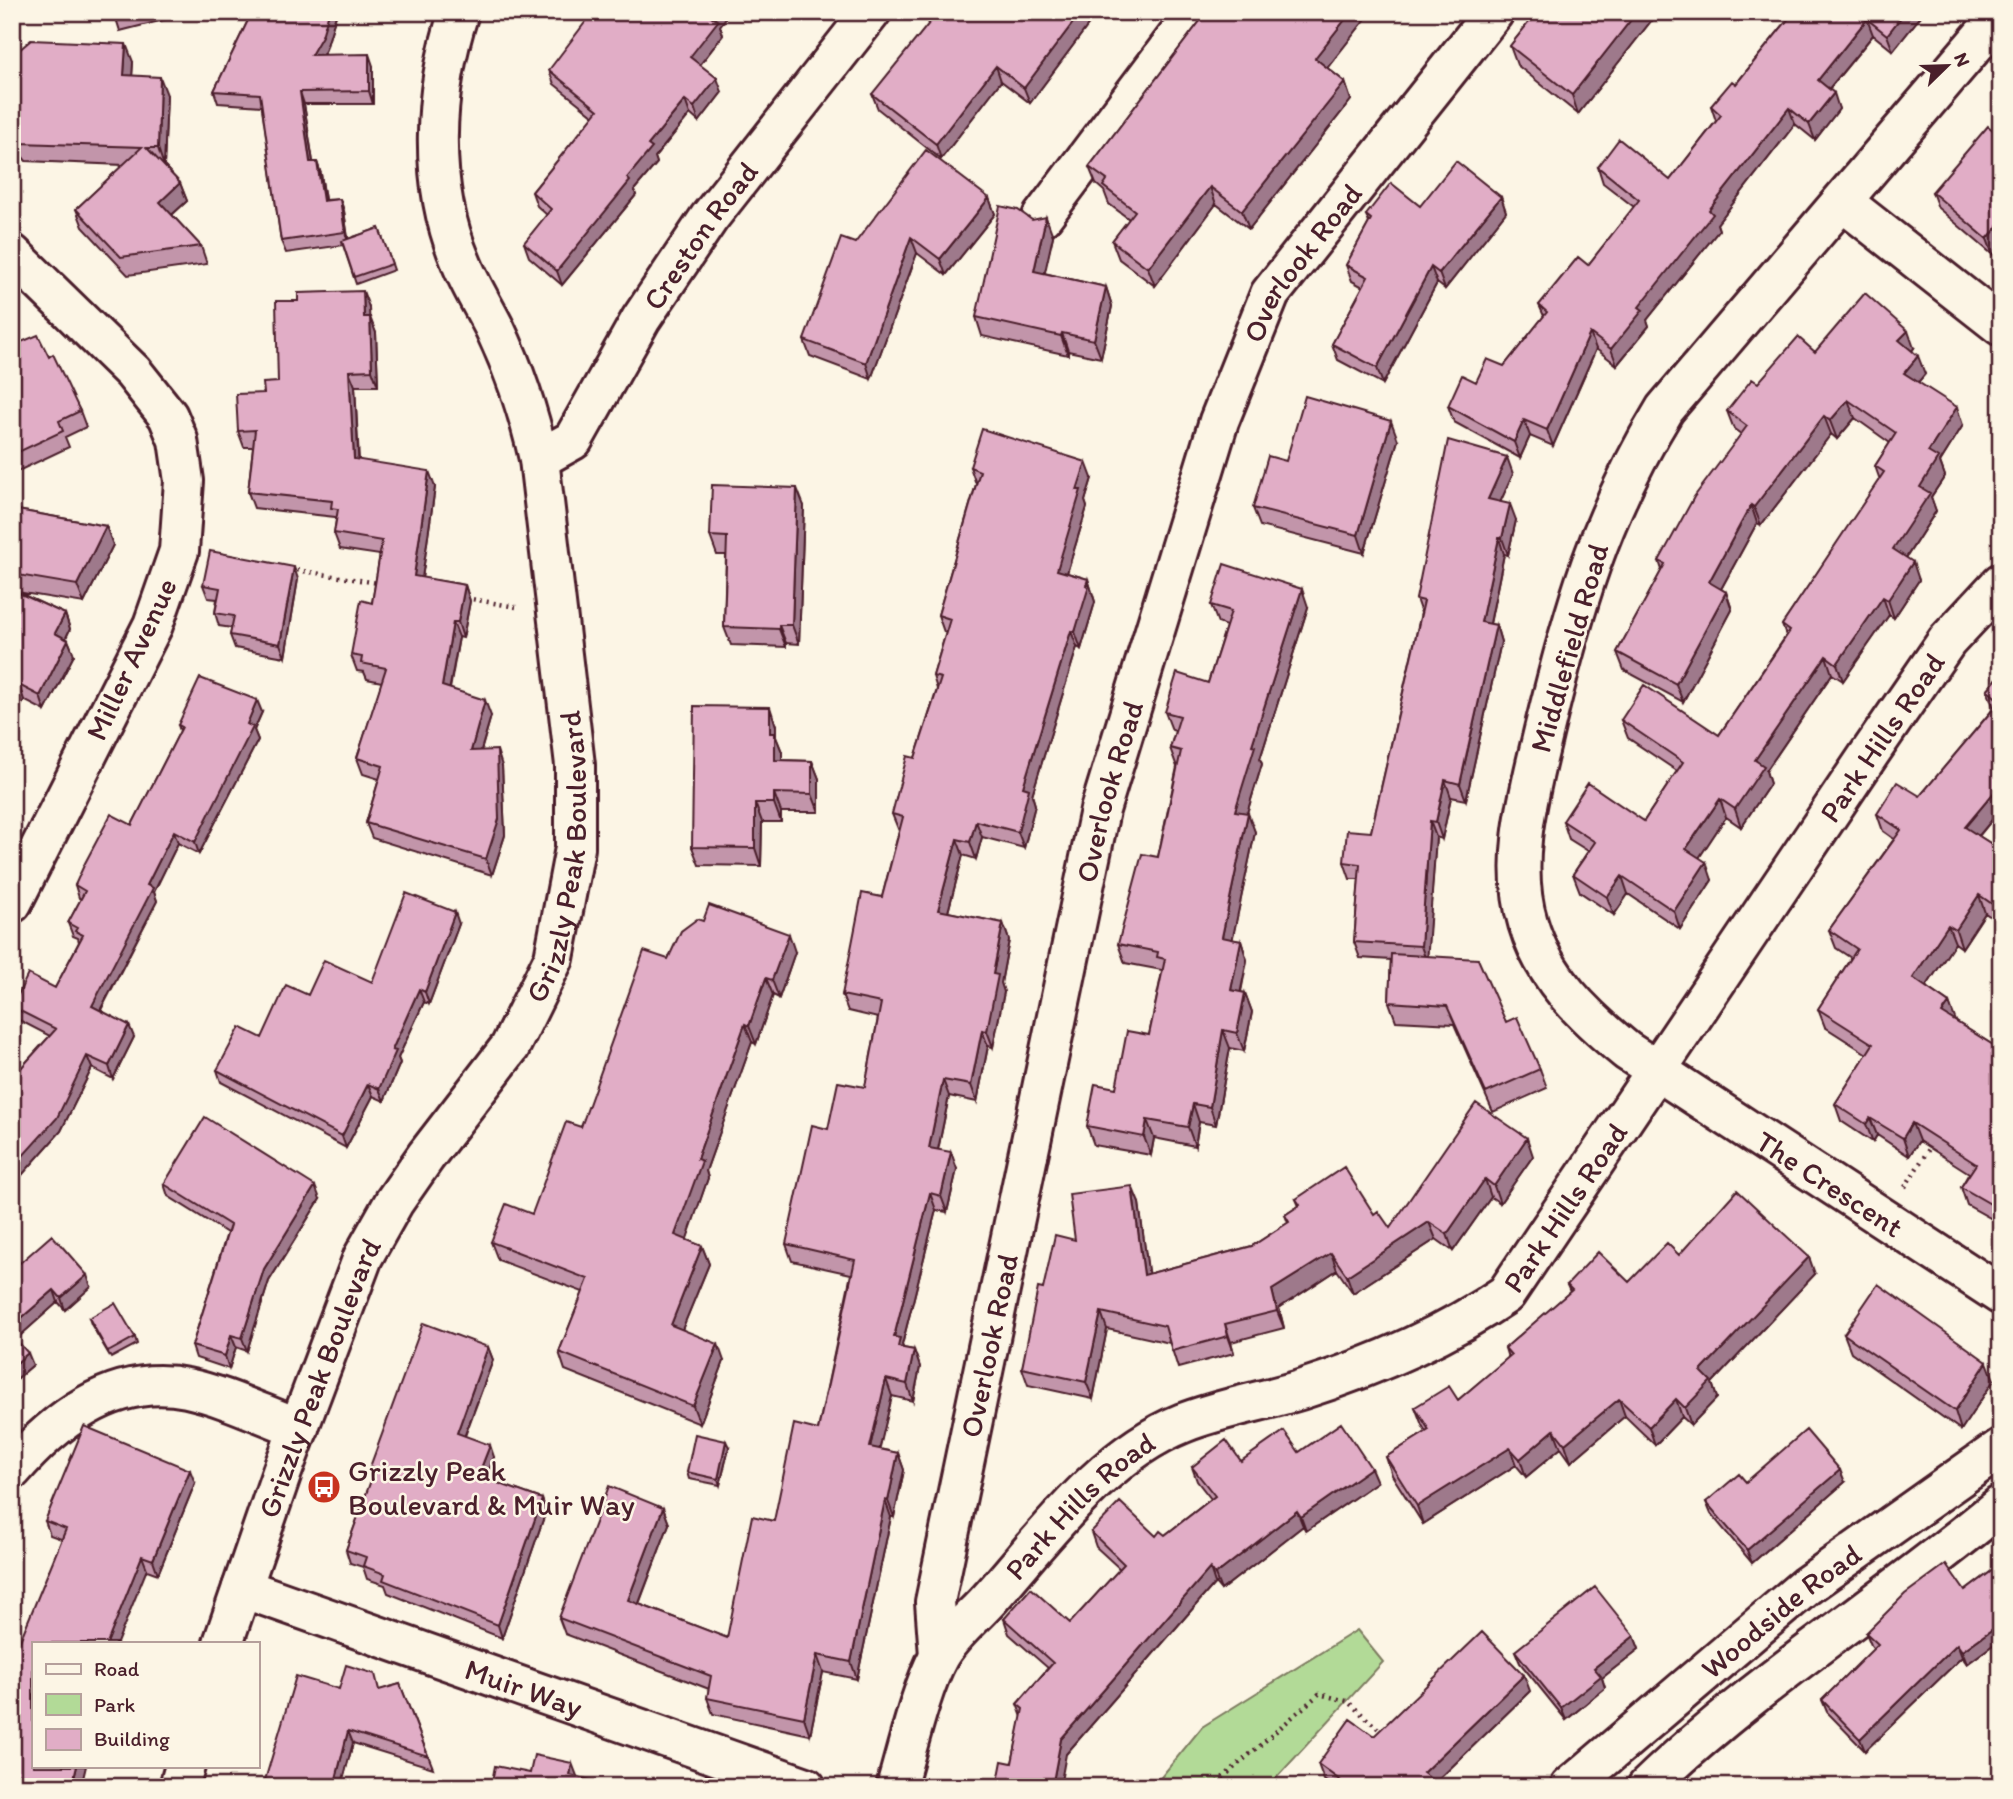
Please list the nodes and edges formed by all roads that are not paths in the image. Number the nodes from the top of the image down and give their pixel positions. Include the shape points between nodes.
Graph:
1 (459, 12) edge
2 (871, 12) edge
3 (1196, 12) edge
4 (1494, 12) edge
5 (2001, 14) edge
6 (1843, 202) junction
7 (1042, 217) edge
8 (12, 254) edge
9 (2001, 326) edge
10 (539, 459) junction
11 (2001, 583) edge
12 (12, 903) edge
13 (1658, 1072) junction
14 (2001, 1296) edge
15 (299, 1428) junction
16 (2001, 1448) edge
17 (12, 1470) edge
18 (2001, 1505) edge
19 (242, 1588) junction
20 (223, 1642) edge
21 (939, 1655) junction
22 (184, 1768) edge
23 (179, 1787) edge
24 (806, 1787) edge
25 (896, 1787) edge
26 (1570, 1787) edge
27 (1647, 1787) edge

1 - 10 street, Grizzly Peak Boulevard via 446,51 438,125 445,213 461,262 528,410
2 - 10 street, Creston Road via 709,218 641,319 573,440
3 - 7 street
4 - 21 street, Overlook Road via 1270,293 1219,421 1100,810 935,1602
5 - 6 street, Middlefield Road
6 - 9 street
6 - 13 street, Middlefield Road via 1665,409 1634,460 1572,617 1529,791 1521,876 1527,922 1544,960 1586,1017
8 - 12 street, Miller Avenue via 132,372 168,416 178,440 184,481 179,551 153,625
10 - 15 street, Grizzly Peak Boulevard via 575,765 575,848 554,958 510,1047 426,1156 363,1257
11 - 13 street, Park Hills Road via 1947,641
13 - 14 street, The Crescent
13 - 21 street, Park Hills Road via 1506,1294 1463,1324 1415,1346 1299,1390 1182,1423 1149,1439 1071,1507
15 - 17 street via 187,1388 141,1384 93,1401 42,1435
15 - 19 street, Grizzly Peak Boulevard
16 - 26 street, Woodside Road via 1806,1586
18 - 27 street, Woodside Road via 1788,1667
19 - 20 street, Grizzly Peak Boulevard
19 - 24 street, Muir Way
21 - 25 street, Park Hills Road
22 - 23 street

